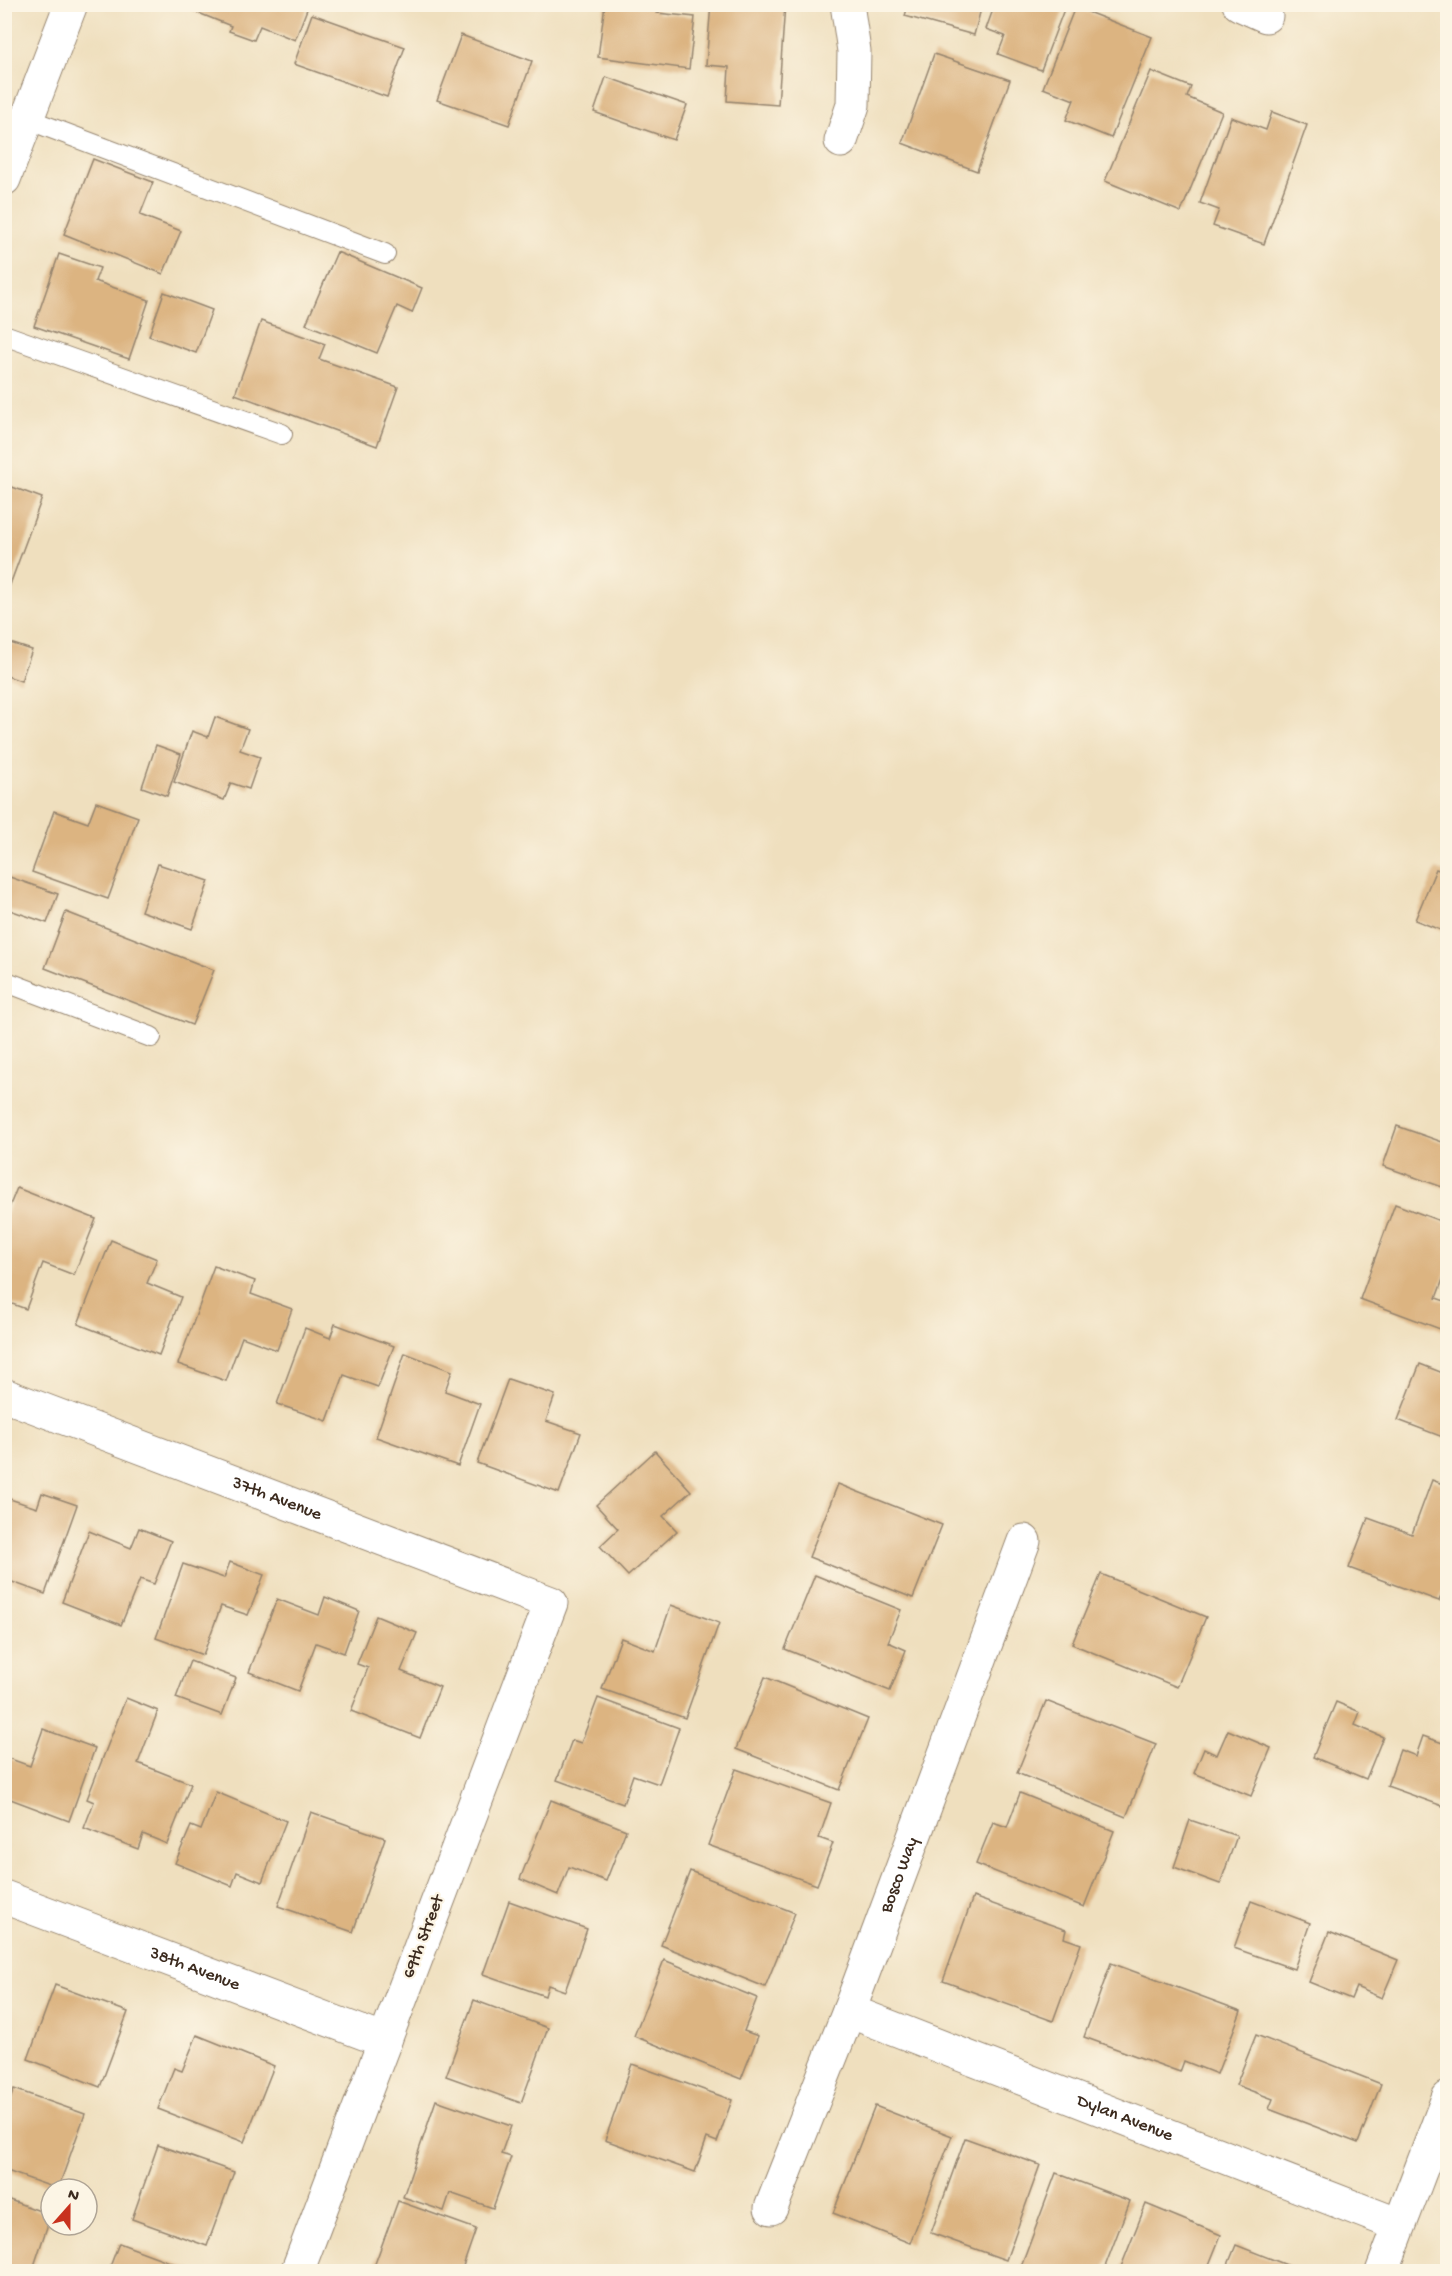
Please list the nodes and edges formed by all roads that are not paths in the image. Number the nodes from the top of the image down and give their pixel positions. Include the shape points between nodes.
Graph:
1 (71, 4) edge
2 (847, 4) edge
3 (27, 118) junction
4 (841, 141) dead end
5 (4, 179) edge
6 (385, 254) dead end
7 (4, 334) edge
8 (282, 434) dead end
9 (4, 981) edge
10 (151, 1037) dead end
11 (4, 1395) edge
12 (1024, 1541) dead end
13 (551, 1603) joint
14 (4, 1897) edge
15 (849, 2011) junction
16 (385, 2041) junction
17 (1448, 2098) edge
18 (771, 2208) dead end
19 (1399, 2225) junction
20 (297, 2271) edge
21 (1382, 2271) edge

1 - 3 street
2 - 4 street via 854,51 853,105
3 - 5 street
3 - 6 lane
7 - 8 lane
9 - 10 lane
11 - 13 street, 37th Avenue
12 - 15 street, Bosco Way
13 - 16 street, 69th Street
14 - 16 street, 38th Avenue
15 - 18 street, Bosco Way
15 - 19 street, Dylan Avenue
16 - 20 street, 69th Street
17 - 19 street
19 - 21 street

